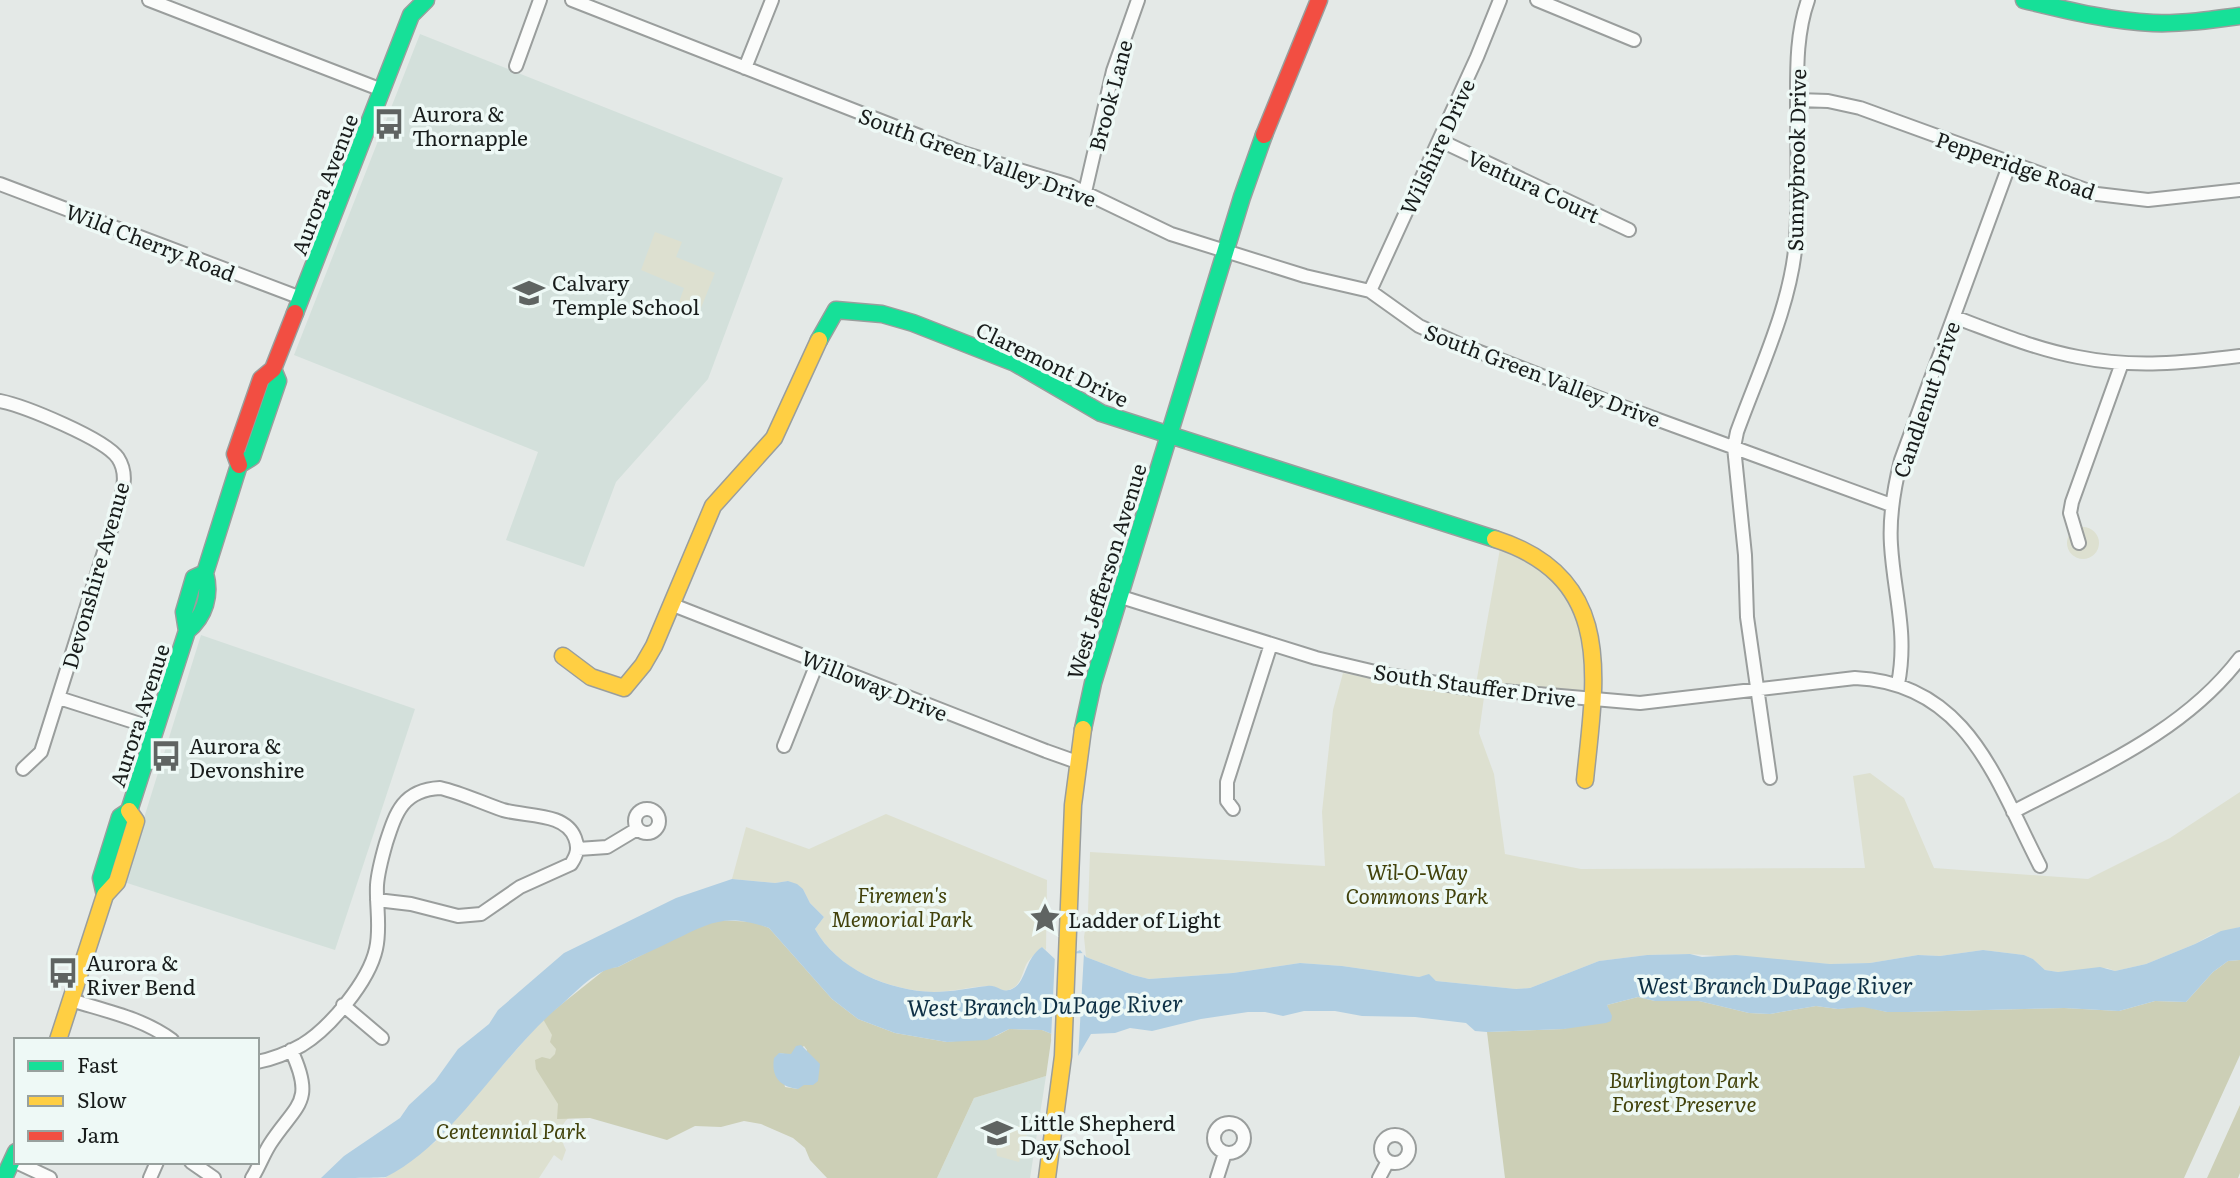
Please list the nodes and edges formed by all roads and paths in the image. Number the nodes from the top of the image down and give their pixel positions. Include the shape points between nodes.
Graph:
1 (426, 0) edge
2 (540, 0) edge
3 (572, 0) edge
4 (772, 0) edge
5 (1138, 0) edge
6 (1319, 0) edge
7 (1500, 0) edge
8 (1537, 0) edge
9 (1808, 0) edge
10 (2024, 0) edge
11 (152, 1) edge
12 (410, 7) edge
13 (2240, 16) edge
14 (1634, 40) dead end
15 (516, 66) dead end
16 (744, 68) junction
17 (382, 90) junction
18 (1797, 100) junction
19 (1439, 140) junction
20 (2010, 163) junction
21 (0, 184) edge
22 (2240, 190) edge
23 (1085, 191) junction
24 (1629, 230) dead end
25 (1226, 253) junction
26 (1370, 291) junction
27 (301, 298) junction
28 (1954, 317) junction
29 (2240, 355) edge
30 (2122, 363) junction
31 (0, 401) edge
32 (1169, 435) junction
33 (1734, 447) junction
34 (1891, 505) junction
35 (2080, 543) dead end
36 (1118, 596) junction
37 (673, 605) junction
38 (1271, 644) junction
39 (563, 656) dead end
40 (2240, 658) edge
41 (818, 661) junction
42 (1898, 684) junction
43 (1757, 689) junction
44 (59, 698) junction
45 (1592, 700) junction
46 (156, 729) junction
47 (784, 746) dead end
48 (1077, 762) junction
49 (23, 769) dead end
50 (1770, 778) dead end
51 (1585, 780) dead end
52 (1233, 809) dead end
53 (2013, 812) junction
54 (637, 829) dead end
55 (578, 849) junction
56 (2040, 866) dead end
57 (377, 900) junction
58 (71, 1000) junction
59 (343, 1005) junction
60 (59, 1038) edge
61 (169, 1038) edge
62 (382, 1038) dead end
63 (291, 1050) junction
64 (259, 1062) edge
65 (1225, 1153) dead end
66 (14, 1161) edge
67 (1388, 1161) dead end
68 (24, 1164) edge
69 (194, 1164) edge
70 (4, 1178) edge
71 (50, 1178) edge
72 (214, 1178) edge
73 (251, 1178) edge
74 (1047, 1178) edge
75 (1217, 1178) edge
76 (1379, 1178) edge

1 - 12 street, Aurora Avenue
2 - 15 street
3 - 16 street, South Green Valley Drive
4 - 16 street
5 - 23 street, Brook Lane via 1113,71
6 - 25 street, West Jefferson Avenue via 1266,130
7 - 19 street, Wilshire Drive
8 - 14 street
9 - 18 street, Sunnybrook Drive via 1799,42
10 - 13 street via 2153,23
11 - 17 street
12 - 17 street, Aurora Avenue
16 - 23 street, South Green Valley Drive via 963,153
17 - 27 street, Aurora Avenue
18 - 20 street, Pepperidge Road via 1860,108
18 - 33 street, Sunnybrook Drive via 1794,257
19 - 24 street, Ventura Court
19 - 26 street, Wilshire Drive
20 - 22 street, Pepperidge Road via 2089,192 2131,199
20 - 28 street, Candlenut Drive
21 - 27 street, Wild Cherry Road
23 - 25 street, South Green Valley Drive via 1151,226
25 - 26 street, South Green Valley Drive
25 - 32 street, West Jefferson Avenue
26 - 33 street, South Green Valley Drive via 1419,326 1459,344
27 - 46 street, Aurora Avenue via 273,369 278,381 252,457 239,466 205,573 210,586 198,623 187,631
28 - 30 street via 2047,350
28 - 34 street, Candlenut Drive via 1901,460
29 - 30 street via 2187,363
30 - 35 street via 2072,502 2070,513
31 - 44 street, Devonshire Avenue via 34,411 103,445 122,467 120,501
32 - 36 street, West Jefferson Avenue
32 - 37 street, Claremont Drive via 1110,417 1015,363 913,323 882,314 836,310 774,438 713,506
32 - 45 street, Claremont Drive via 1535,554 1568,584 1588,620 1594,651
33 - 34 street, South Green Valley Drive
33 - 43 street, Sunnybrook Drive
34 - 42 street, Candlenut Drive via 1891,548 1903,651
36 - 38 street, South Stauffer Drive
36 - 48 street, West Jefferson Avenue
37 - 39 street, Claremont Drive via 648,656 624,688 602,683
37 - 41 street, Willoway Drive
38 - 45 street, South Stauffer Drive via 1429,682
38 - 52 street via 1227,782 1227,801
40 - 53 street via 2175,723
41 - 47 street
41 - 48 street, Willoway Drive
42 - 43 street, South Stauffer Drive via 1855,678
42 - 53 street, South Stauffer Drive via 1954,717 1975,743
43 - 45 street, South Stauffer Drive via 1660,702
43 - 50 street, Sunnybrook Drive
44 - 46 street
44 - 49 street, Devonshire Avenue via 41,752
45 - 51 street, Claremont Drive
46 - 58 street, Aurora Avenue via 129,811 120,817 101,878 105,895
48 - 74 street, West Jefferson Avenue via 1063,1056
53 - 56 street, South Stauffer Drive
54 - 55 street via 607,847
55 - 57 street via 567,867 520,887 481,914 458,916
55 - 57 street via 573,833 563,823 514,813 440,788 418,792 403,803 394,818 378,874
57 - 59 street via 373,961
58 - 60 street, Aurora Avenue
58 - 61 street via 139,1021
59 - 62 street
59 - 63 street via 311,1038
63 - 64 street
63 - 73 street via 302,1078 301,1098
65 - 75 street
66 - 70 street
67 - 76 street
68 - 71 street
69 - 72 street

